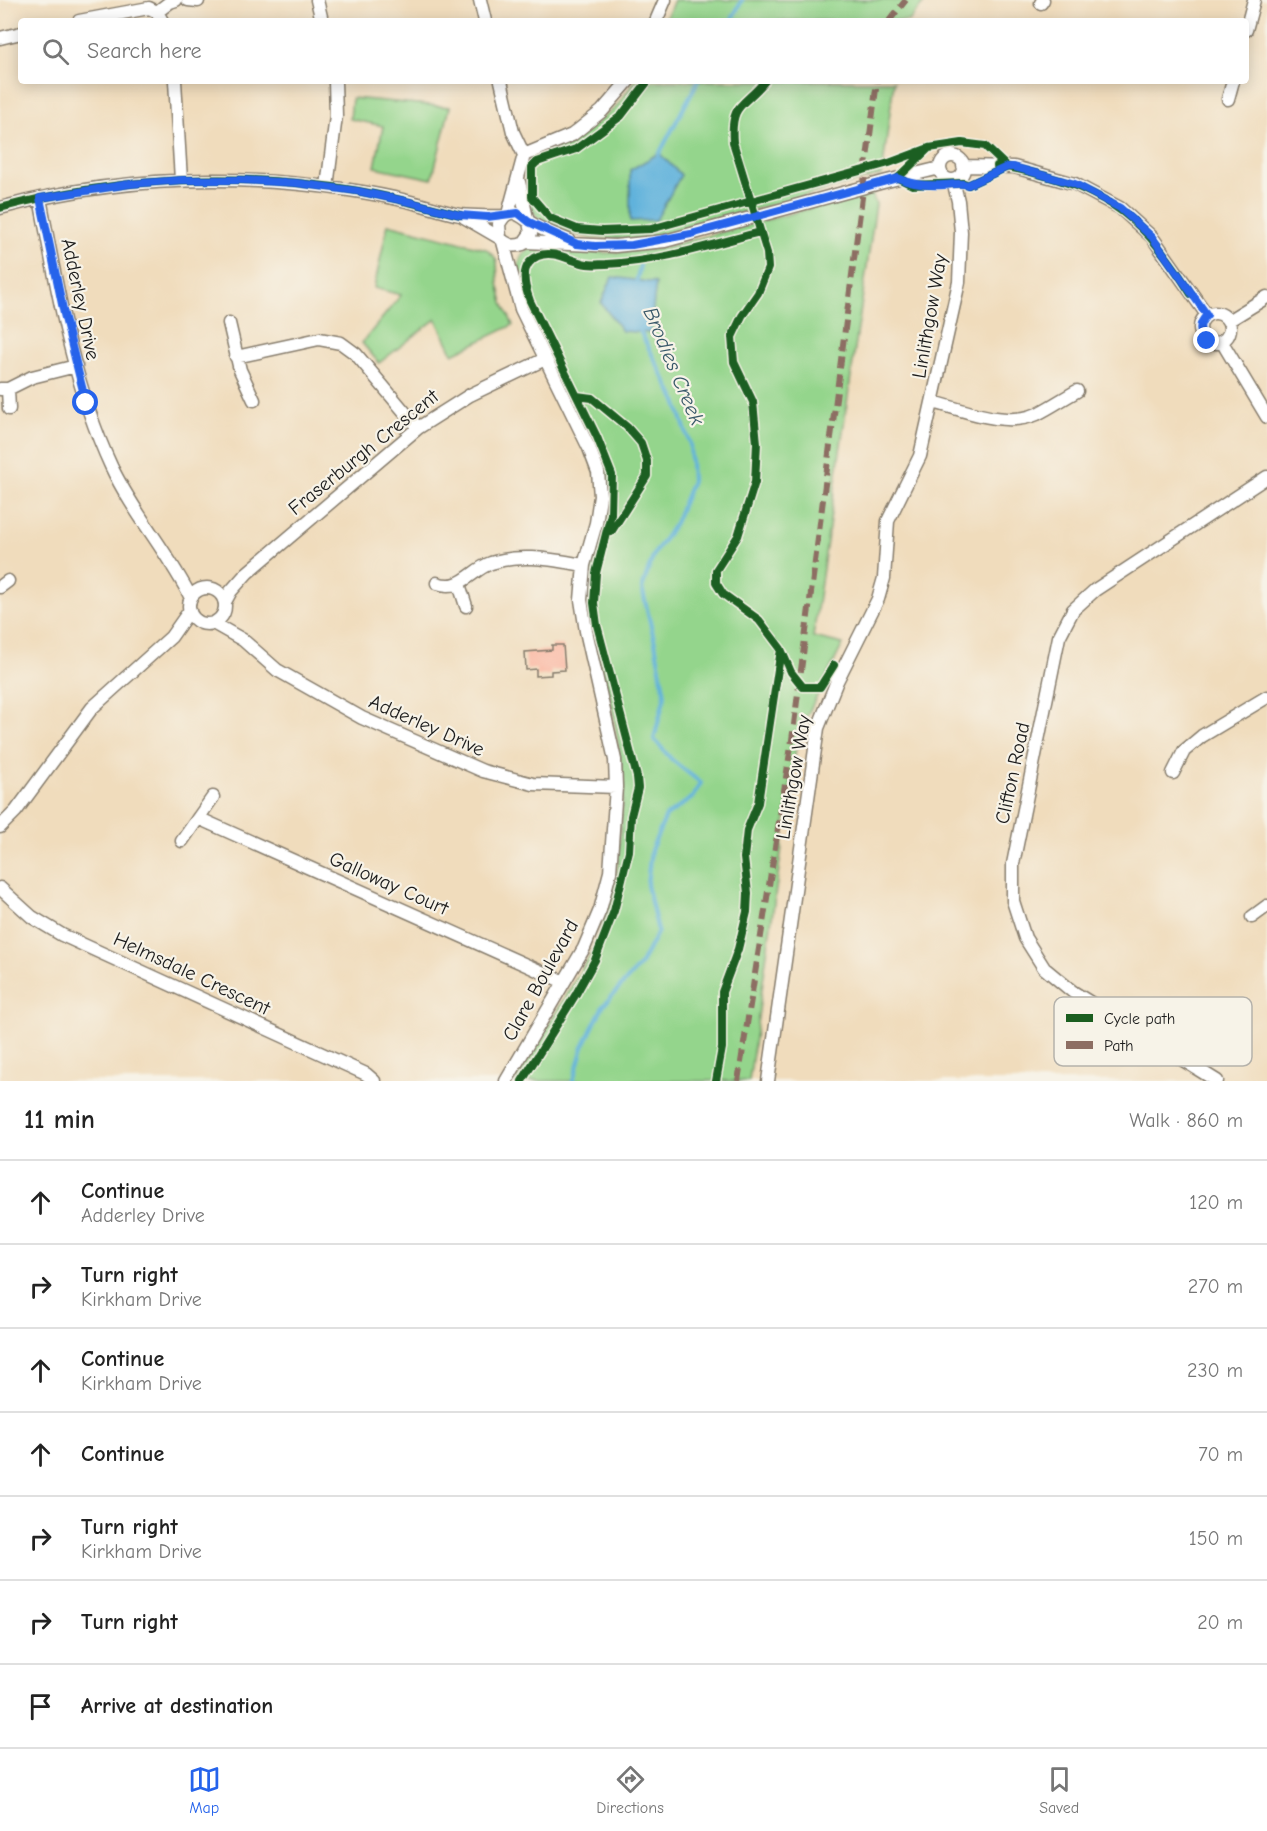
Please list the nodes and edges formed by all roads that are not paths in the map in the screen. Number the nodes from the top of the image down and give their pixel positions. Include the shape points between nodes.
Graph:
1 (176, 0) edge
2 (317, 0) edge
3 (480, 0) edge
4 (665, 0) edge
5 (1254, 0) edge
6 (160, 16) edge
7 (94, 18) edge
8 (321, 18) edge
9 (484, 18) edge
10 (657, 18) edge
11 (1249, 19) edge
12 (18, 34) edge
13 (0, 38) edge
14 (175, 84) edge
15 (335, 84) edge
16 (502, 84) edge
17 (625, 84) edge
18 (1232, 84) edge
19 (1228, 99) dead end
20 (524, 155) junction
21 (963, 166) junction
22 (940, 168) junction
23 (182, 180) junction
24 (953, 180) junction
25 (519, 181) junction
26 (327, 187) junction
27 (40, 198) junction
28 (0, 208) edge
29 (460, 215) junction
30 (507, 215) junction
31 (528, 220) junction
32 (502, 240) junction
33 (524, 243) junction
34 (577, 244) junction
35 (513, 274) junction
36 (1267, 297) edge
37 (1207, 315) junction
38 (1228, 321) junction
39 (228, 323) dead end
40 (1222, 342) junction
41 (236, 357) junction
42 (545, 359) junction
43 (76, 366) junction
44 (4, 389) edge
45 (1077, 391) dead end
46 (254, 400) dead end
47 (933, 402) junction
48 (9, 409) dead end
49 (1267, 417) edge
50 (418, 428) junction
51 (1267, 477) edge
52 (173, 564) junction
53 (584, 566) junction
54 (247, 573) junction
55 (437, 583) dead end
56 (459, 584) junction
57 (208, 588) junction
58 (190, 604) junction
59 (225, 606) junction
60 (466, 606) dead end
61 (200, 622) junction
62 (213, 623) junction
63 (171, 637) junction
64 (243, 640) junction
65 (1267, 697) edge
66 (1173, 773) dead end
67 (616, 787) junction
68 (213, 797) dead end
69 (198, 818) junction
70 (0, 827) edge
71 (182, 841) dead end
72 (0, 888) edge
73 (1267, 906) edge
74 (1252, 917) dead end
75 (564, 982) junction
76 (1081, 997) edge
77 (1193, 1066) edge
78 (374, 1081) edge
79 (506, 1081) edge
80 (768, 1081) edge
81 (1217, 1081) edge

1 - 6 street
2 - 8 street
3 - 9 street
4 - 10 street
5 - 11 street
6 - 7 street via 149,8
12 - 13 street
14 - 23 street
15 - 26 street via 336,116
16 - 20 street via 513,132
17 - 20 street via 602,111 572,135
18 - 19 street
20 - 25 street
21 - 22 street via 959,159 950,157 944,159
21 - 24 street via 962,174
21 - 37 street via 1014,167 1075,184 1120,208 1152,237
22 - 24 street via 944,177
22 - 34 street via 665,241 615,246
23 - 26 street
23 - 27 street
24 - 47 street, Linlithgow Way via 962,232 961,263
25 - 30 street
25 - 31 street
26 - 29 street
27 - 28 street
27 - 43 street, Adderley Drive
29 - 30 street
29 - 32 street
30 - 31 street via 518,213
30 - 32 street via 499,224
31 - 33 street via 531,233
31 - 34 street
32 - 33 street via 513,246
32 - 35 street, Clare Boulevard
33 - 34 street
33 - 35 street
35 - 42 street, Clare Boulevard via 518,300
36 - 38 street
37 - 38 street via 1218,313
37 - 40 street via 1199,328 1202,336 1213,344
38 - 40 street via 1230,330
39 - 41 street
40 - 49 street
41 - 46 street
41 - 50 street via 319,339 341,343 356,354
42 - 50 street, Fraserburgh Crescent via 449,406
42 - 53 street, Clare Boulevard via 598,472 600,504
43 - 44 street
43 - 52 street, Adderley Drive via 111,466 138,515
44 - 48 street
45 - 47 street via 1021,418 992,417
47 - 80 street, Linlithgow Way via 920,456 888,521 884,578 878,599 837,681 816,738
50 - 54 street, Fraserburgh Crescent
51 - 76 street, Clifton Road via 1095,590 1073,610 1059,637 1013,864 1013,901 1026,938 1044,968
52 - 57 street, Adderley Drive
52 - 58 street, Adderley Drive
53 - 56 street via 544,558 502,560 480,568
53 - 67 street, Clare Boulevard via 581,600 615,760
54 - 57 street, Fraserburgh Crescent
54 - 59 street, Fraserburgh Crescent via 231,591
55 - 56 street
56 - 60 street
57 - 58 street
57 - 59 street via 223,596
58 - 61 street via 192,615
58 - 63 street
59 - 62 street via 219,620
59 - 64 street, Adderley Drive
61 - 62 street
61 - 63 street
62 - 64 street, Adderley Drive
63 - 70 street via 92,708
64 - 67 street, Adderley Drive via 277,670 362,718 483,771 533,784
65 - 66 street via 1202,736 1184,751
67 - 75 street, Clare Boulevard via 610,872 600,910
68 - 69 street
69 - 71 street
69 - 75 street, Galloway Court
72 - 78 street, Helmsdale Crescent via 32,917 62,934
73 - 74 street
75 - 79 street, Clare Boulevard
77 - 81 street, Clifton Road

